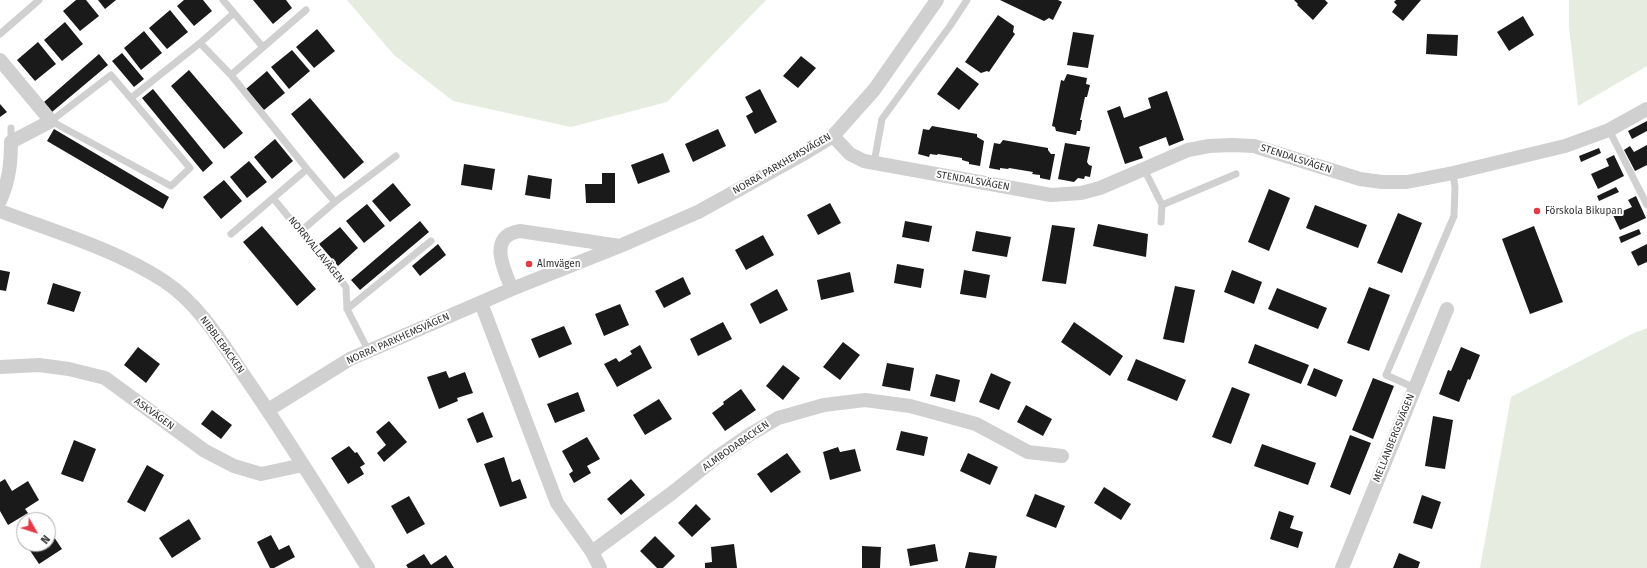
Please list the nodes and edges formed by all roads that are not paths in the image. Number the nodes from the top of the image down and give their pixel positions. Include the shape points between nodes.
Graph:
1 (223, 0) edge
2 (936, 0) edge
3 (966, 0) edge
4 (36, 1) edge
5 (306, 10) dead end
6 (234, 13) junction
7 (0, 34) edge
8 (200, 43) junction
9 (262, 46) junction
10 (0, 60) edge
11 (231, 75) junction
12 (131, 98) junction
13 (1647, 109) edge
14 (51, 121) junction
15 (1609, 130) junction
16 (833, 136) junction
17 (396, 156) dead end
18 (874, 163) junction
19 (306, 169) junction
20 (1144, 169) junction
21 (1453, 173) junction
22 (1236, 174) dead end
23 (273, 198) junction
24 (0, 201) edge
25 (335, 202) junction
26 (1162, 205) junction
27 (1647, 205) edge
28 (0, 211) edge
29 (1161, 222) dead end
30 (301, 231) junction
31 (230, 234) dead end
32 (431, 241) dead end
33 (620, 246) junction
34 (512, 289) junction
35 (481, 303) junction
36 (347, 309) junction
37 (1447, 309) dead end
38 (368, 350) junction
39 (0, 367) edge
40 (1415, 388) junction
41 (268, 410) junction
42 (1062, 456) dead end
43 (303, 464) junction
44 (592, 552) junction
45 (368, 568) edge
46 (600, 568) edge
47 (1342, 568) edge

1 - 6 lane
2 - 16 street, NORRA PARKHEMSVÄGEN via 874,90
3 - 18 lane via 882,119
4 - 7 lane
5 - 9 lane
6 - 8 lane
6 - 9 lane
8 - 11 lane
8 - 12 lane
9 - 11 lane
10 - 14 street
11 - 19 lane
12 - 14 lane via 111,75
12 - 14 lane via 190,168 171,186
13 - 15 street, STENDALSVÄGEN
14 - 24 street via 11,135 11,163 8,181
15 - 21 street, STENDALSVÄGEN via 1565,146
15 - 27 lane
16 - 18 street, STENDALSVÄGEN via 850,154
16 - 33 street, NORRA PARKHEMSVÄGEN via 698,212
17 - 25 lane
18 - 20 street, STENDALSVÄGEN via 1051,196 1100,188
19 - 23 lane
19 - 25 lane
20 - 21 street, STENDALSVÄGEN via 1188,150 1232,145 1254,146 1360,179 1382,182 1407,182
20 - 26 lane
21 - 40 lane via 1456,187 1454,216 1386,374
22 - 26 lane
23 - 30 lane, NORRVALLAVÄGEN
23 - 31 lane
25 - 30 lane
26 - 29 lane
28 - 41 street, NIBBLEBACKEN via 85,243 139,266 165,281 182,295 213,330
30 - 36 lane, NORRVALLAVÄGEN via 346,287
32 - 36 lane
33 - 34 street, NORRA PARKHEMSVÄGEN
33 - 34 street via 520,231 512,232 502,243 500,252
34 - 35 street, NORRA PARKHEMSVÄGEN
35 - 38 street, NORRA PARKHEMSVÄGEN
35 - 44 street via 557,503
36 - 38 lane, NORRVALLAVÄGEN
37 - 40 street, MELLANBERGSVÄGEN
38 - 41 street, NORRA PARKHEMSVÄGEN
39 - 43 street, ASKVÄGEN via 39,365 69,368 105,378 205,451 234,466 260,474
40 - 47 street, MELLANBERGSVÄGEN
41 - 43 street, NIBBLEBACKEN
42 - 44 street, ALMBODABACKEN via 1028,452 976,424 910,406 865,400 824,405 778,418 749,434
43 - 45 street, NIBBLEBACKEN
44 - 46 street

